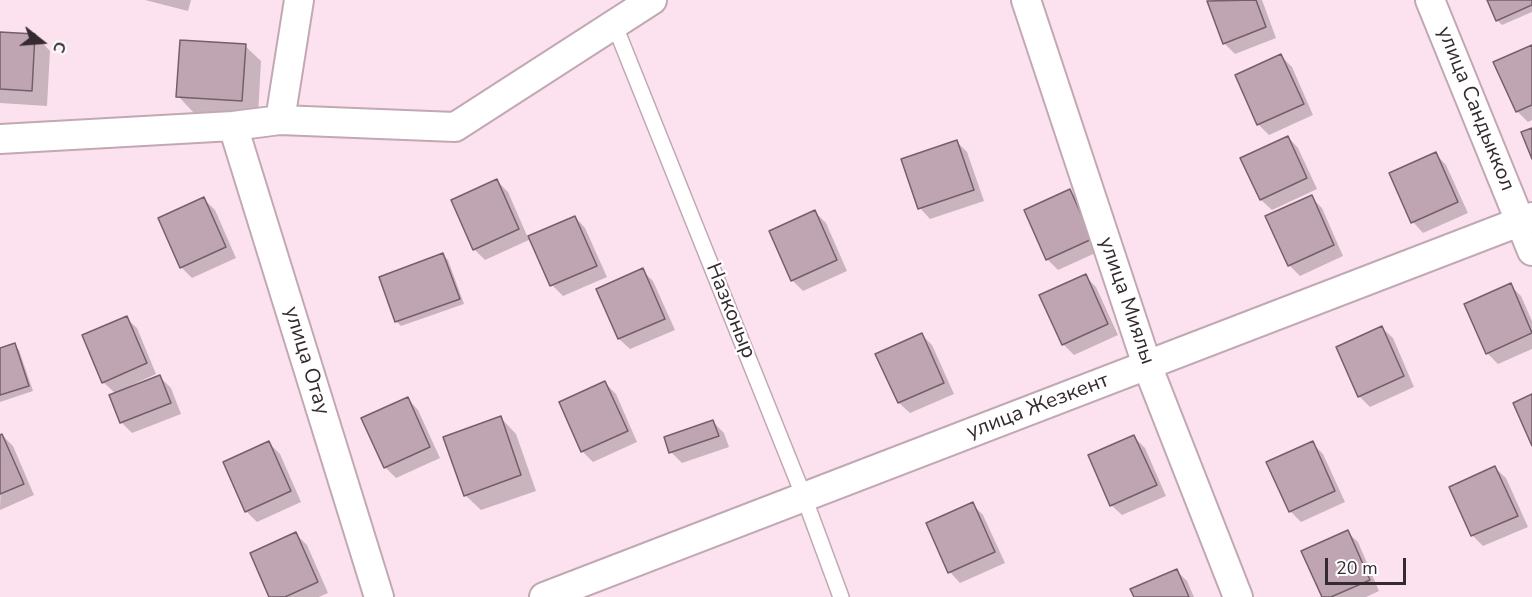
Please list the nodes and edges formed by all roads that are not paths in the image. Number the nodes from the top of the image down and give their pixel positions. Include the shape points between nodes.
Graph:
1 (299, 0) edge
2 (652, 0) edge
3 (1026, 0) edge
4 (1430, 0) edge
5 (615, 26) junction
6 (280, 120) junction
7 (233, 126) junction
8 (0, 139) edge
9 (1526, 219) edge
10 (1532, 251) edge
11 (1147, 365) junction
12 (804, 497) junction
13 (379, 597) edge
14 (544, 597) edge
15 (842, 597) edge
16 (1238, 597) edge

1 - 6 street
2 - 5 street
3 - 11 street, улица Миялы
4 - 9 street, улица Сандыккол
5 - 6 street via 455,127
5 - 12 lane, Назконыр
6 - 7 street
7 - 8 street
7 - 13 street, улица Отау
9 - 10 street, улица Сандыккол
9 - 11 street, улица Жезкент
11 - 12 street, улица Жезкент
11 - 16 street, улица Миялы
12 - 14 street, улица Жезкент
12 - 15 lane, Назконыр

